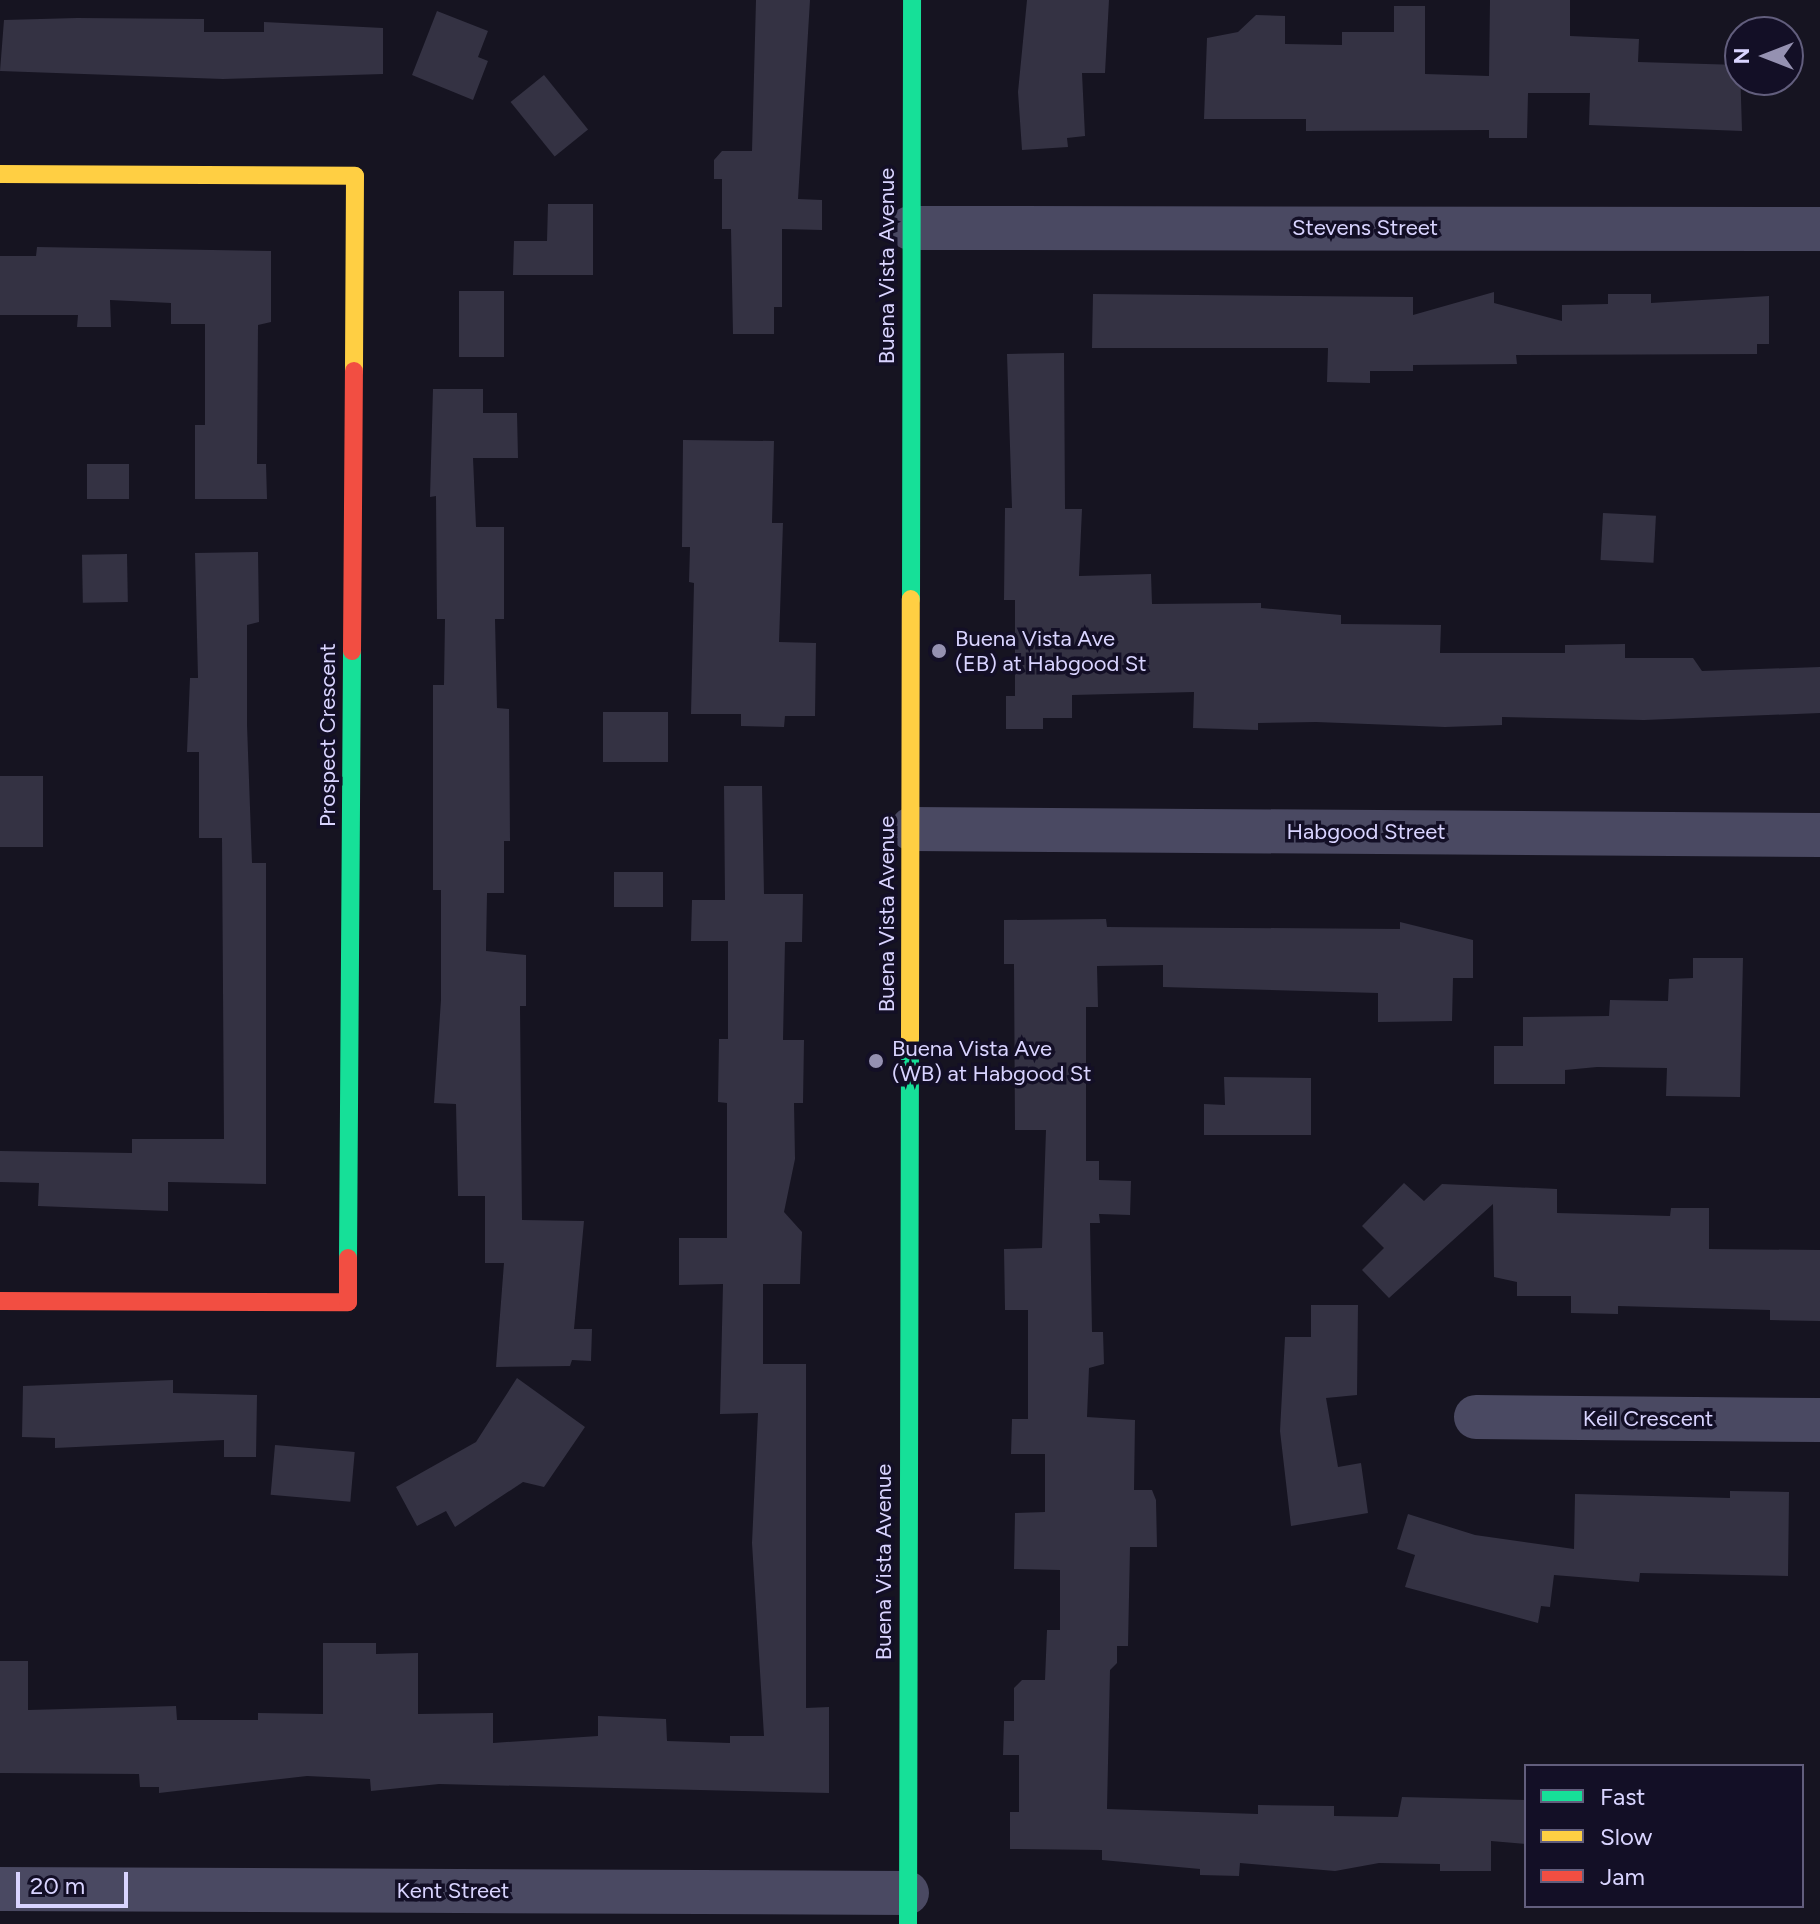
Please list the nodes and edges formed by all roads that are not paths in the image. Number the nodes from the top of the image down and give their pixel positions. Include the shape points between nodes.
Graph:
1 (912, 0) edge
2 (0, 174) edge
3 (910, 228) junction
4 (1820, 229) edge
5 (912, 829) junction
6 (1820, 835) edge
7 (0, 1301) edge
8 (1476, 1417) dead end
9 (1820, 1420) edge
10 (0, 1889) edge
11 (907, 1908) edge

1 - 3 street, Buena Vista Avenue
2 - 7 street, Prospect Crescent via 355,176 348,1302
3 - 4 street, Stevens Street
3 - 5 street, Buena Vista Avenue
5 - 6 street, Habgood Street
5 - 11 street, Buena Vista Avenue
8 - 9 street, Keil Crescent
10 - 11 street, Kent Street

